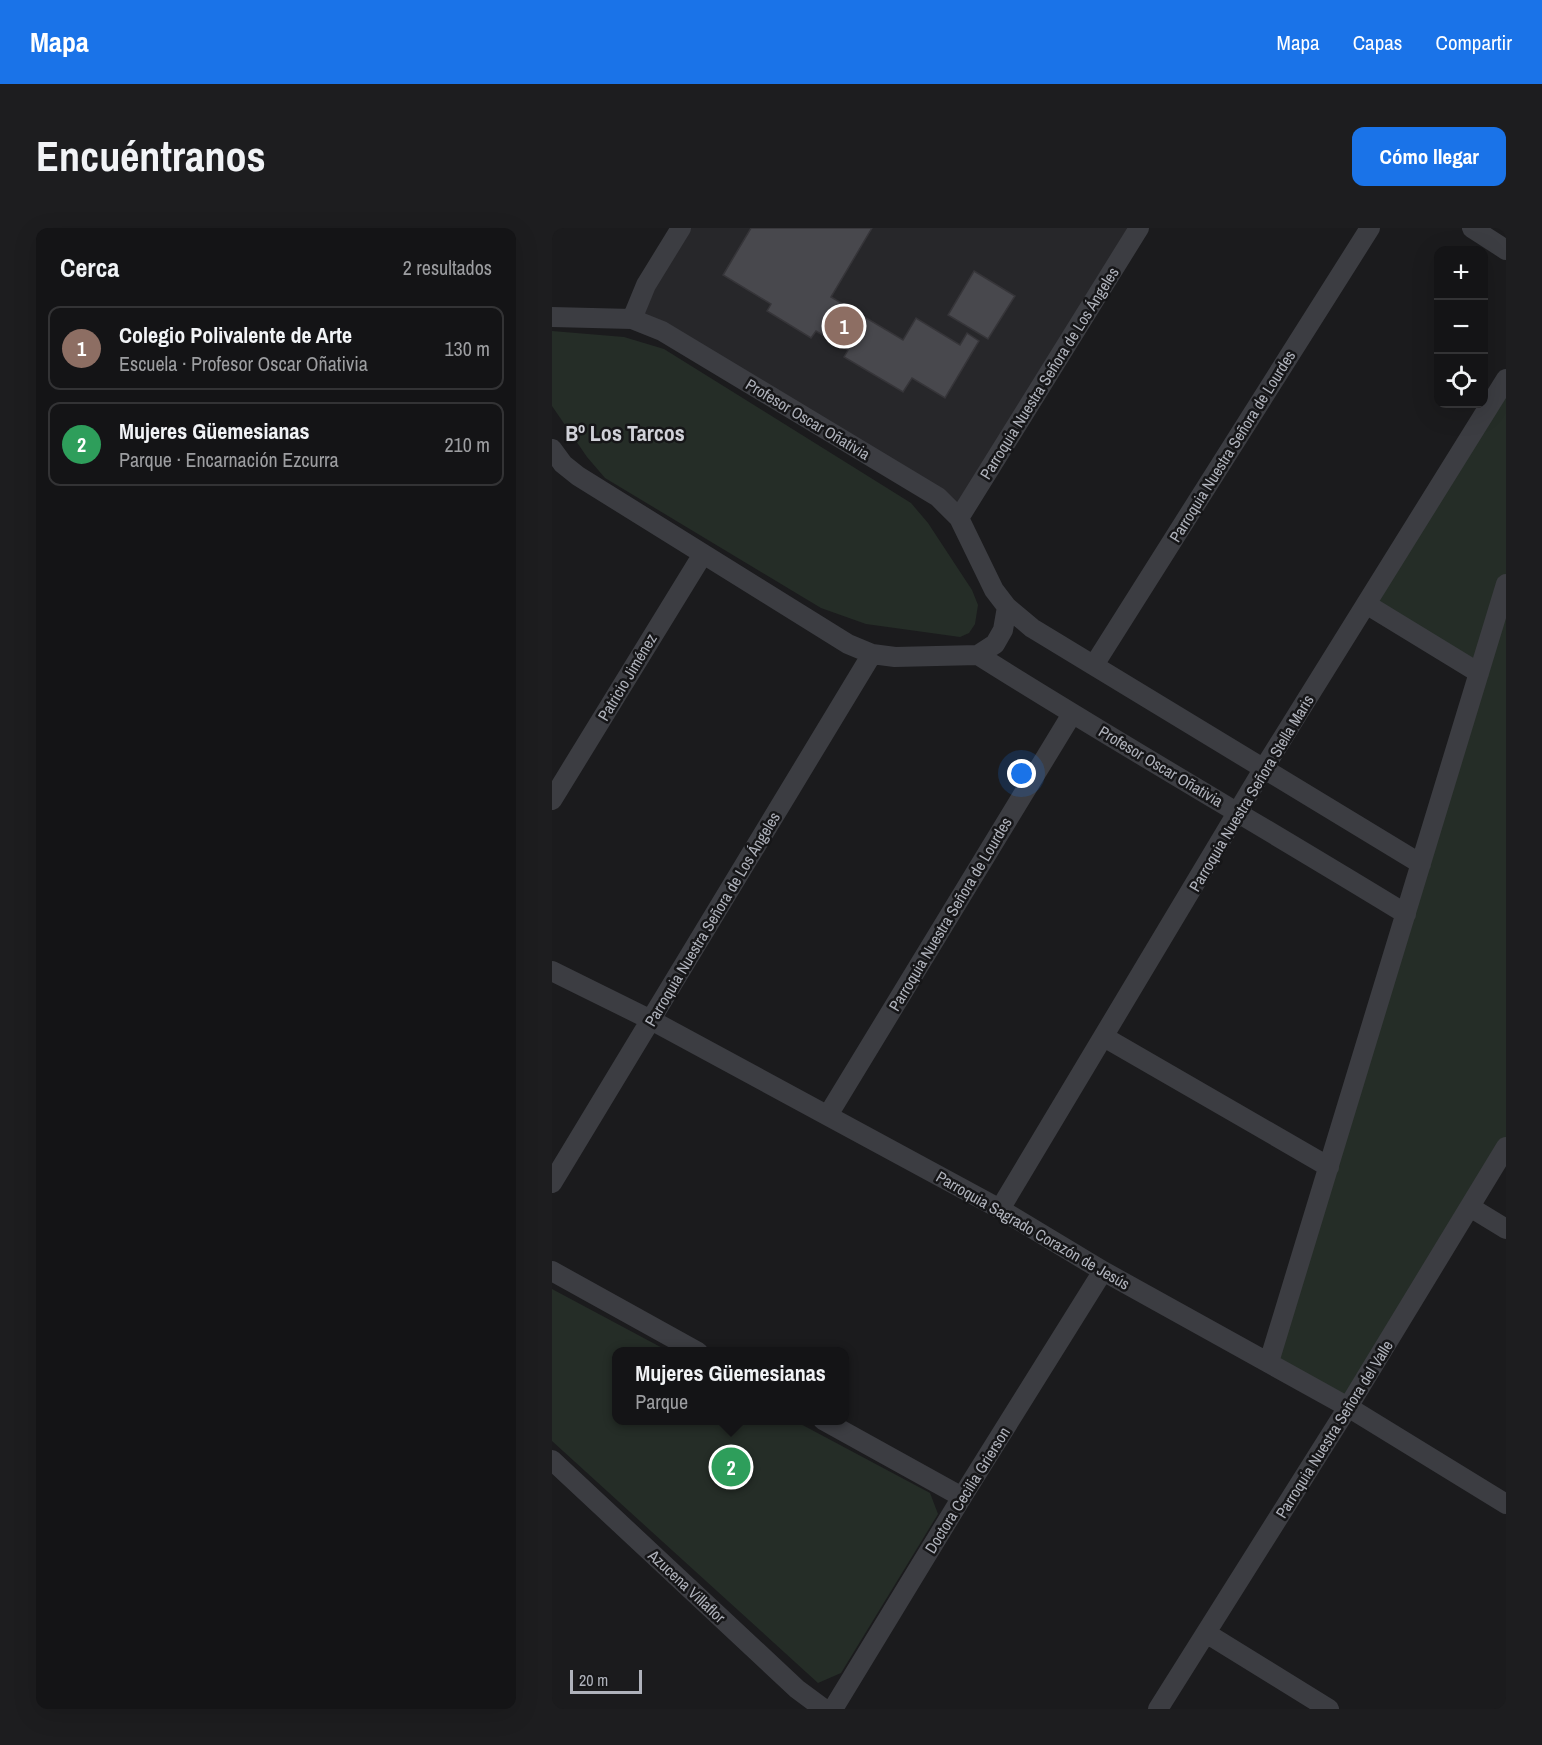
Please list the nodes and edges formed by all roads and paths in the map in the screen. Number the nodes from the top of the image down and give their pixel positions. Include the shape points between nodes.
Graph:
1 (681, 228) edge
2 (1139, 228) edge
3 (1370, 228) edge
4 (1472, 228) edge
5 (1506, 250) edge
6 (552, 317) edge
7 (632, 319) junction
8 (1506, 379) edge
9 (552, 450) edge
10 (959, 518) junction
11 (703, 554) junction
12 (1506, 584) edge
13 (1366, 604) junction
14 (1007, 607) junction
15 (872, 654) junction
16 (978, 655) junction
17 (1094, 665) junction
18 (1479, 672) junction
19 (1072, 714) junction
20 (1264, 768) junction
21 (552, 800) edge
22 (1238, 812) junction
23 (1421, 864) junction
24 (1406, 914) junction
25 (552, 971) edge
26 (651, 1020) junction
27 (1104, 1037) junction
28 (828, 1115) junction
29 (1506, 1147) edge
30 (1329, 1167) junction
31 (552, 1183) edge
32 (1470, 1207) junction
33 (1000, 1209) junction
34 (1506, 1229) edge
35 (552, 1271) edge
36 (1103, 1271) junction
37 (689, 1347) edge
38 (1269, 1362) junction
39 (1348, 1407) junction
40 (832, 1425) edge
41 (552, 1460) edge
42 (962, 1497) junction
43 (1506, 1504) edge
44 (1206, 1632) junction
45 (824, 1709) edge
46 (833, 1709) edge
47 (1158, 1709) edge
48 (1329, 1709) edge

1 - 7 street via 646,285
2 - 10 street, Parroquia Nuestra Señora de Los Ángeles
3 - 17 street, Parroquia Nuestra Señora de Lourdes
4 - 5 street
6 - 7 street, Profesor Oscar Oñativia
7 - 10 street, Profesor Oscar Oñativia via 662,331 938,497
8 - 13 street, Parroquia Nuestra Señora Stella Maris
9 - 11 street via 578,477
10 - 14 street, Profesor Oscar Oñativia via 994,590
11 - 15 street via 848,644
11 - 21 street, Patricio Jiménez
12 - 18 street
13 - 18 street
13 - 20 street, Parroquia Nuestra Señora Stella Maris
14 - 16 street via 1003,630 995,644
14 - 17 street, Profesor Oscar Oñativia via 1032,628
15 - 16 street
15 - 26 street, Parroquia Nuestra Señora de Los Ángeles
16 - 19 street, Profesor Oscar Oñativia
17 - 20 street, Profesor Oscar Oñativia
18 - 23 street
19 - 22 street, Profesor Oscar Oñativia
19 - 28 street, Parroquia Nuestra Señora de Lourdes
20 - 22 street, Parroquia Nuestra Señora Stella Maris
20 - 23 street, Profesor Oscar Oñativia
22 - 24 street, Profesor Oscar Oñativia
22 - 27 street, Parroquia Nuestra Señora Stella Maris
23 - 24 street
24 - 30 street
25 - 26 street, Parroquia Sagrado Corazón de Jesús
26 - 28 street, Parroquia Sagrado Corazón de Jesús
26 - 31 street, Parroquia Nuestra Señora de Los Ángeles
27 - 30 street
27 - 33 street, Parroquia Nuestra Señora Stella Maris
28 - 33 street, Parroquia Sagrado Corazón de Jesús
29 - 32 street, Parroquia Nuestra Señora del Valle
30 - 38 street
32 - 34 street
32 - 39 street, Parroquia Nuestra Señora del Valle
33 - 36 street, Parroquia Sagrado Corazón de Jesús
35 - 37 street
36 - 38 street, Parroquia Sagrado Corazón de Jesús
36 - 42 street, Doctora Cecilia Grierson
38 - 39 street, Parroquia Sagrado Corazón de Jesús
39 - 43 street, Parroquia Sagrado Corazón de Jesús
39 - 44 street, Parroquia Nuestra Señora del Valle
40 - 42 street
41 - 45 street, Azucena Villaflor via 797,1689
42 - 46 street, Doctora Cecilia Grierson
44 - 47 street, Parroquia Nuestra Señora del Valle
44 - 48 street

